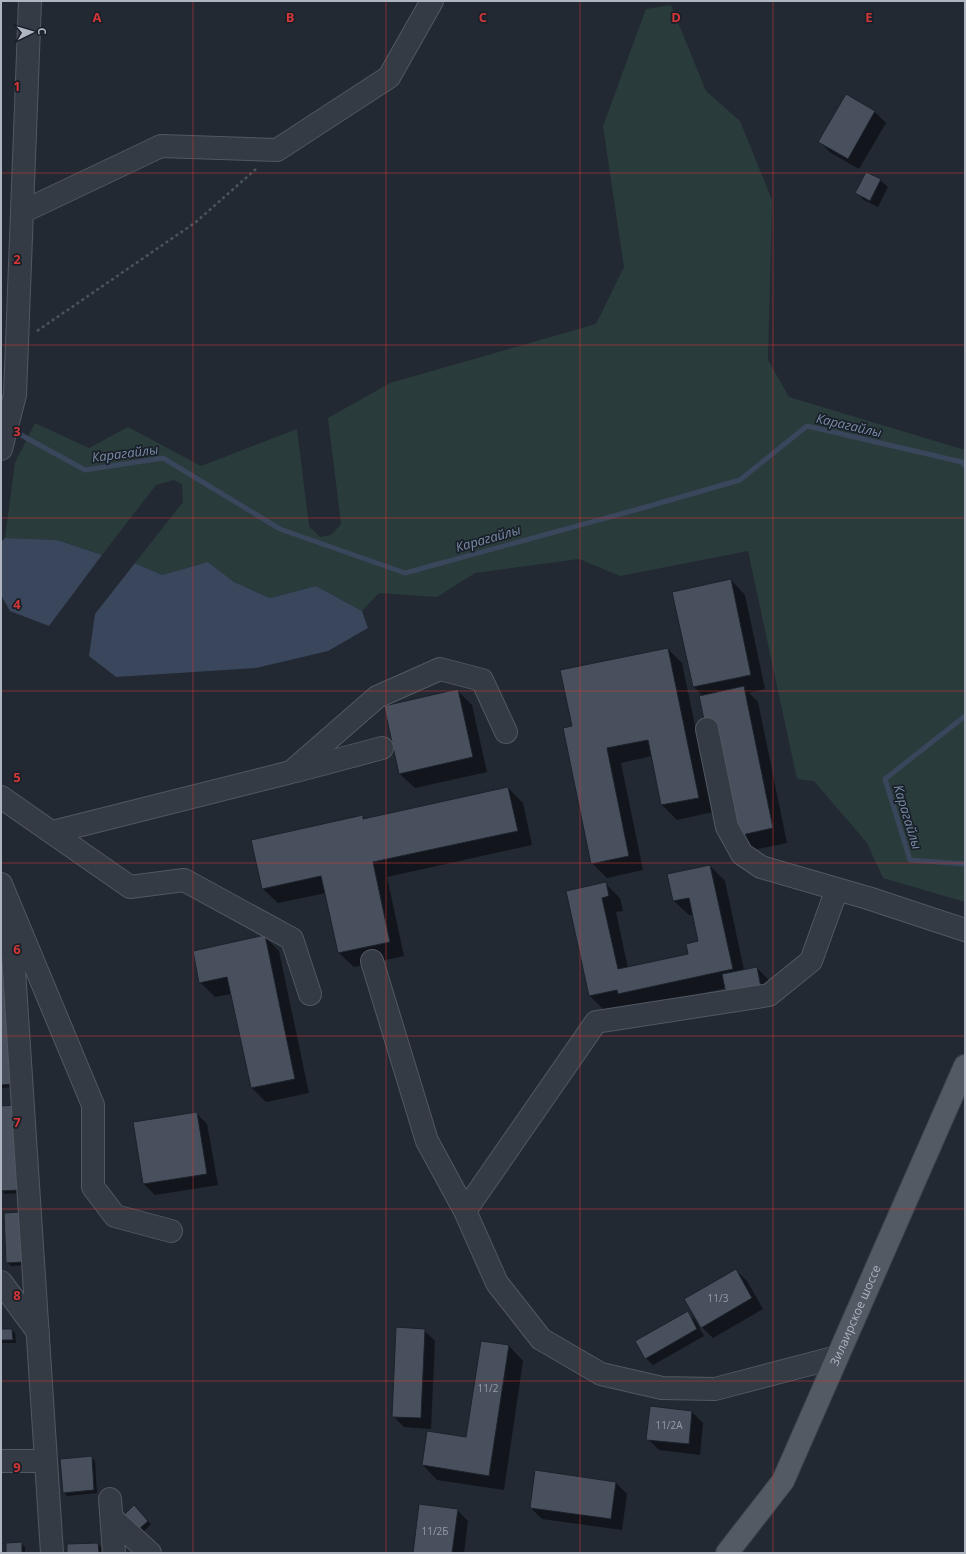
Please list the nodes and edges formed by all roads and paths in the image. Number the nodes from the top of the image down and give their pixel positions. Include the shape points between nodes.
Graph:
1 (30, 1) edge
2 (432, 1) edge
3 (277, 150) junction
4 (22, 212) junction
5 (17, 344) junction
6 (2, 444) edge
7 (707, 729) dead end
8 (506, 732) dead end
9 (382, 748) dead end
10 (291, 772) junction
11 (1, 796) edge
12 (53, 832) junction
13 (1, 884) edge
14 (836, 889) junction
15 (10, 908) junction
16 (965, 930) edge
17 (372, 961) dead end
18 (310, 994) dead end
19 (965, 1066) edge
20 (466, 1211) junction
21 (171, 1230) dead end
22 (1, 1282) edge
23 (38, 1332) junction
24 (837, 1357) junction
25 (1, 1461) edge
26 (46, 1461) junction
27 (52, 1553) edge
28 (114, 1553) edge
29 (150, 1553) edge
30 (727, 1553) edge

1 - 4 street
2 - 3 street via 389,77
3 - 4 street via 161,146
3 - 5 path via 196,222
4 - 5 street
5 - 6 street via 15,395
7 - 14 street via 727,827 742,854 761,867
8 - 10 street via 482,680 440,669 377,697
9 - 10 street
10 - 12 street
11 - 12 street
12 - 18 street via 130,887 184,880 292,940
13 - 15 street
14 - 16 street
14 - 20 street via 811,961 770,995 596,1022
15 - 21 street via 93,1105 92,1187 115,1216
15 - 23 street
17 - 20 street via 427,1141
19 - 24 main road, Зилаирское шоссе
20 - 24 street via 498,1283 542,1339 601,1374 662,1388 715,1389
22 - 23 street
23 - 26 street
24 - 30 main road, Зилаирское шоссе via 782,1481
25 - 26 street
26 - 27 street
28 - 29 street via 111,1508

